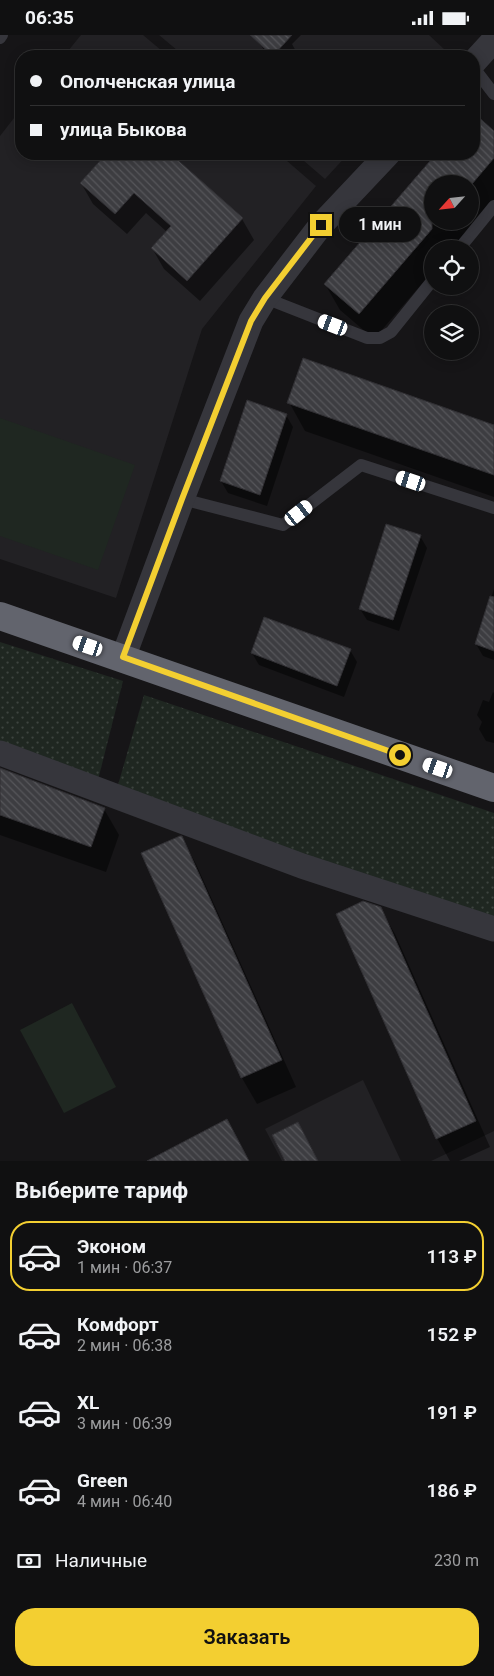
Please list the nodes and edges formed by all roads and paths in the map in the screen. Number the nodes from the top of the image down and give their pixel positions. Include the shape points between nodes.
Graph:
1 (494, 40) edge
2 (480, 55) edge
3 (480, 76) edge
4 (494, 94) edge
5 (382, 160) edge
6 (494, 206) edge
7 (466, 240) edge
8 (424, 291) edge
9 (265, 298) junction
10 (182, 499) junction
11 (494, 509) edge
12 (0, 616) edge
13 (123, 657) junction
14 (0, 753) edge
15 (494, 788) edge
16 (494, 929) edge

1 - 2 street
3 - 4 lane
5 - 9 street via 321,225
6 - 7 lane
8 - 9 lane via 391,332 380,338 367,338
9 - 10 street via 251,321
10 - 11 lane via 283,525 361,465
10 - 13 street
12 - 13 highway
13 - 15 highway
14 - 16 street via 302,867

